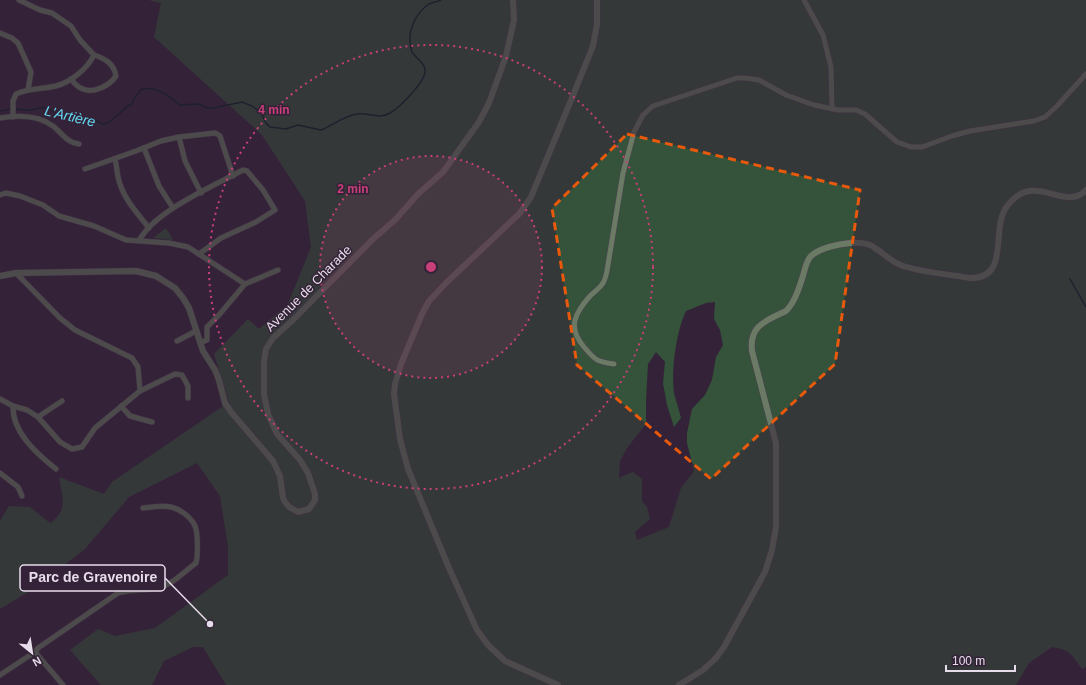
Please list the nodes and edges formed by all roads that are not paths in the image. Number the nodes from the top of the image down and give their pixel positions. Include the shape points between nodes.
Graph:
1 (19, 0) edge
2 (513, 0) edge
3 (597, 0) edge
4 (804, 0) edge
5 (0, 33) edge
6 (94, 55) junction
7 (1086, 74) edge
8 (71, 79) junction
9 (28, 90) junction
10 (832, 109) junction
11 (13, 115) junction
12 (0, 118) edge
13 (179, 137) junction
14 (78, 144) dead end
15 (144, 148) junction
16 (115, 159) junction
17 (85, 169) dead end
18 (233, 176) junction
19 (1086, 190) edge
20 (201, 193) junction
21 (0, 195) edge
22 (173, 208) junction
23 (149, 228) junction
24 (139, 241) junction
25 (199, 254) junction
26 (278, 270) dead end
27 (16, 273) junction
28 (0, 276) edge
29 (245, 284) junction
30 (196, 331) junction
31 (177, 341) dead end
32 (200, 343) junction
33 (614, 364) dead end
34 (140, 391) junction
35 (188, 398) dead end
36 (0, 399) edge
37 (62, 402) dead end
38 (14, 406) junction
39 (121, 406) junction
40 (38, 417) junction
41 (152, 422) dead end
42 (56, 469) dead end
43 (0, 473) edge
44 (22, 496) dead end
45 (143, 508) dead end
46 (35, 652) junction
47 (0, 675) edge
48 (63, 685) edge
49 (558, 685) edge
50 (679, 685) edge

1 - 6 street via 52,13 71,26
2 - 32 street, Avenue de Charade via 514,20 506,56 489,103 479,122 443,172 273,338 266,349 264,394 268,414 277,434 300,460 310,479 315,500 309,509 298,512 285,502 278,470 225,403 219,380
3 - 49 street via 597,24 593,46 531,197 520,213 429,302 402,360 394,394 400,440 408,469 477,630 505,661
4 - 10 street via 823,35 831,67
5 - 9 street via 18,43 31,72
6 - 8 street via 90,63
6 - 8 street via 115,68 116,76 113,81 106,86 88,90 82,89
7 - 10 street via 1045,117 970,131 922,147 911,147 897,142 865,114 856,110
8 - 9 street via 56,86
9 - 11 street via 16,94
10 - 33 street via 786,95 759,80 737,78 653,106 643,115 634,132 623,173 604,282 578,312 573,324 578,340 594,360
11 - 12 street
11 - 14 street via 40,119
13 - 15 street
13 - 18 street via 217,134 220,136
13 - 20 street via 184,161
15 - 16 street
15 - 22 street via 159,186
16 - 17 street
16 - 23 street via 122,190
18 - 20 street
18 - 25 street via 243,170 247,171 275,210 221,238
19 - 50 street via 1079,196 1071,197 1037,190 1028,191 1015,198 1001,218 994,267 988,274 979,278 904,267 872,246 864,244 826,247 808,260 789,308 761,324 754,331 752,339 752,351 776,443 776,527 770,560 755,593 716,658 703,670
20 - 22 street
21 - 24 street via 6,193 20,196 43,205 59,216 94,226 126,240
22 - 23 street
23 - 24 street
24 - 25 street via 188,247
25 - 29 street
26 - 29 street
27 - 28 street, Avenue de Charade
27 - 30 street, Avenue de Charade via 136,271 156,276 175,288 183,298
27 - 34 street via 75,330 132,358 138,367
29 - 32 street via 207,327 207,340
30 - 31 street
30 - 32 street, Avenue de Charade
34 - 35 street via 175,374 182,375 188,386
34 - 39 street
36 - 38 street
37 - 40 street
38 - 40 street
38 - 42 street via 14,416 22,433 39,455
39 - 40 street via 95,428 82,447 72,449 60,442
39 - 41 street via 130,416
43 - 44 street via 18,487
45 - 46 street via 170,506 190,518 195,526 198,556 196,563 169,584 158,588 118,593
46 - 47 street
46 - 48 street

